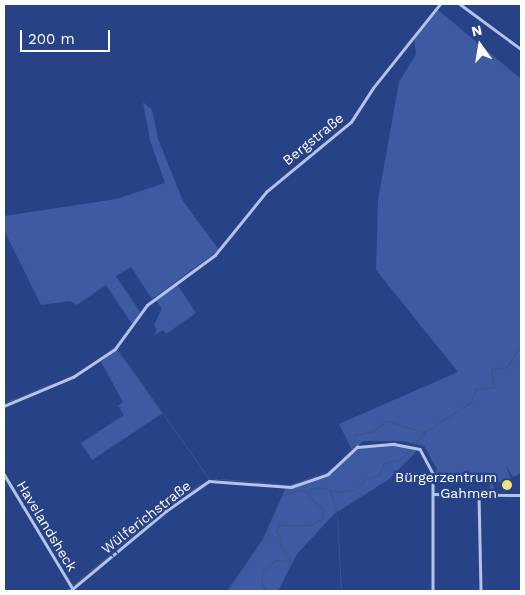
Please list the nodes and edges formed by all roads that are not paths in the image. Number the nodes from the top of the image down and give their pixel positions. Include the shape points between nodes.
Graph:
1 (440, 4) edge
2 (460, 4) edge
3 (521, 48) edge
4 (4, 406) edge
5 (4, 474) edge
6 (433, 494) junction
7 (479, 494) junction
8 (521, 495) edge
9 (72, 590) edge
10 (433, 591) edge
11 (481, 591) edge

1 - 4 street, Bergstraße via 373,88 351,122 266,192 210,258 152,300 115,349 91,367
2 - 3 street
5 - 9 street, Havelandsheck
6 - 7 street
6 - 9 street, Wülferichstraße via 432,469 418,447 413,446 360,446 328,474 291,487 209,481 139,532
6 - 10 street, Wülferichstraße
7 - 8 street
7 - 11 street

